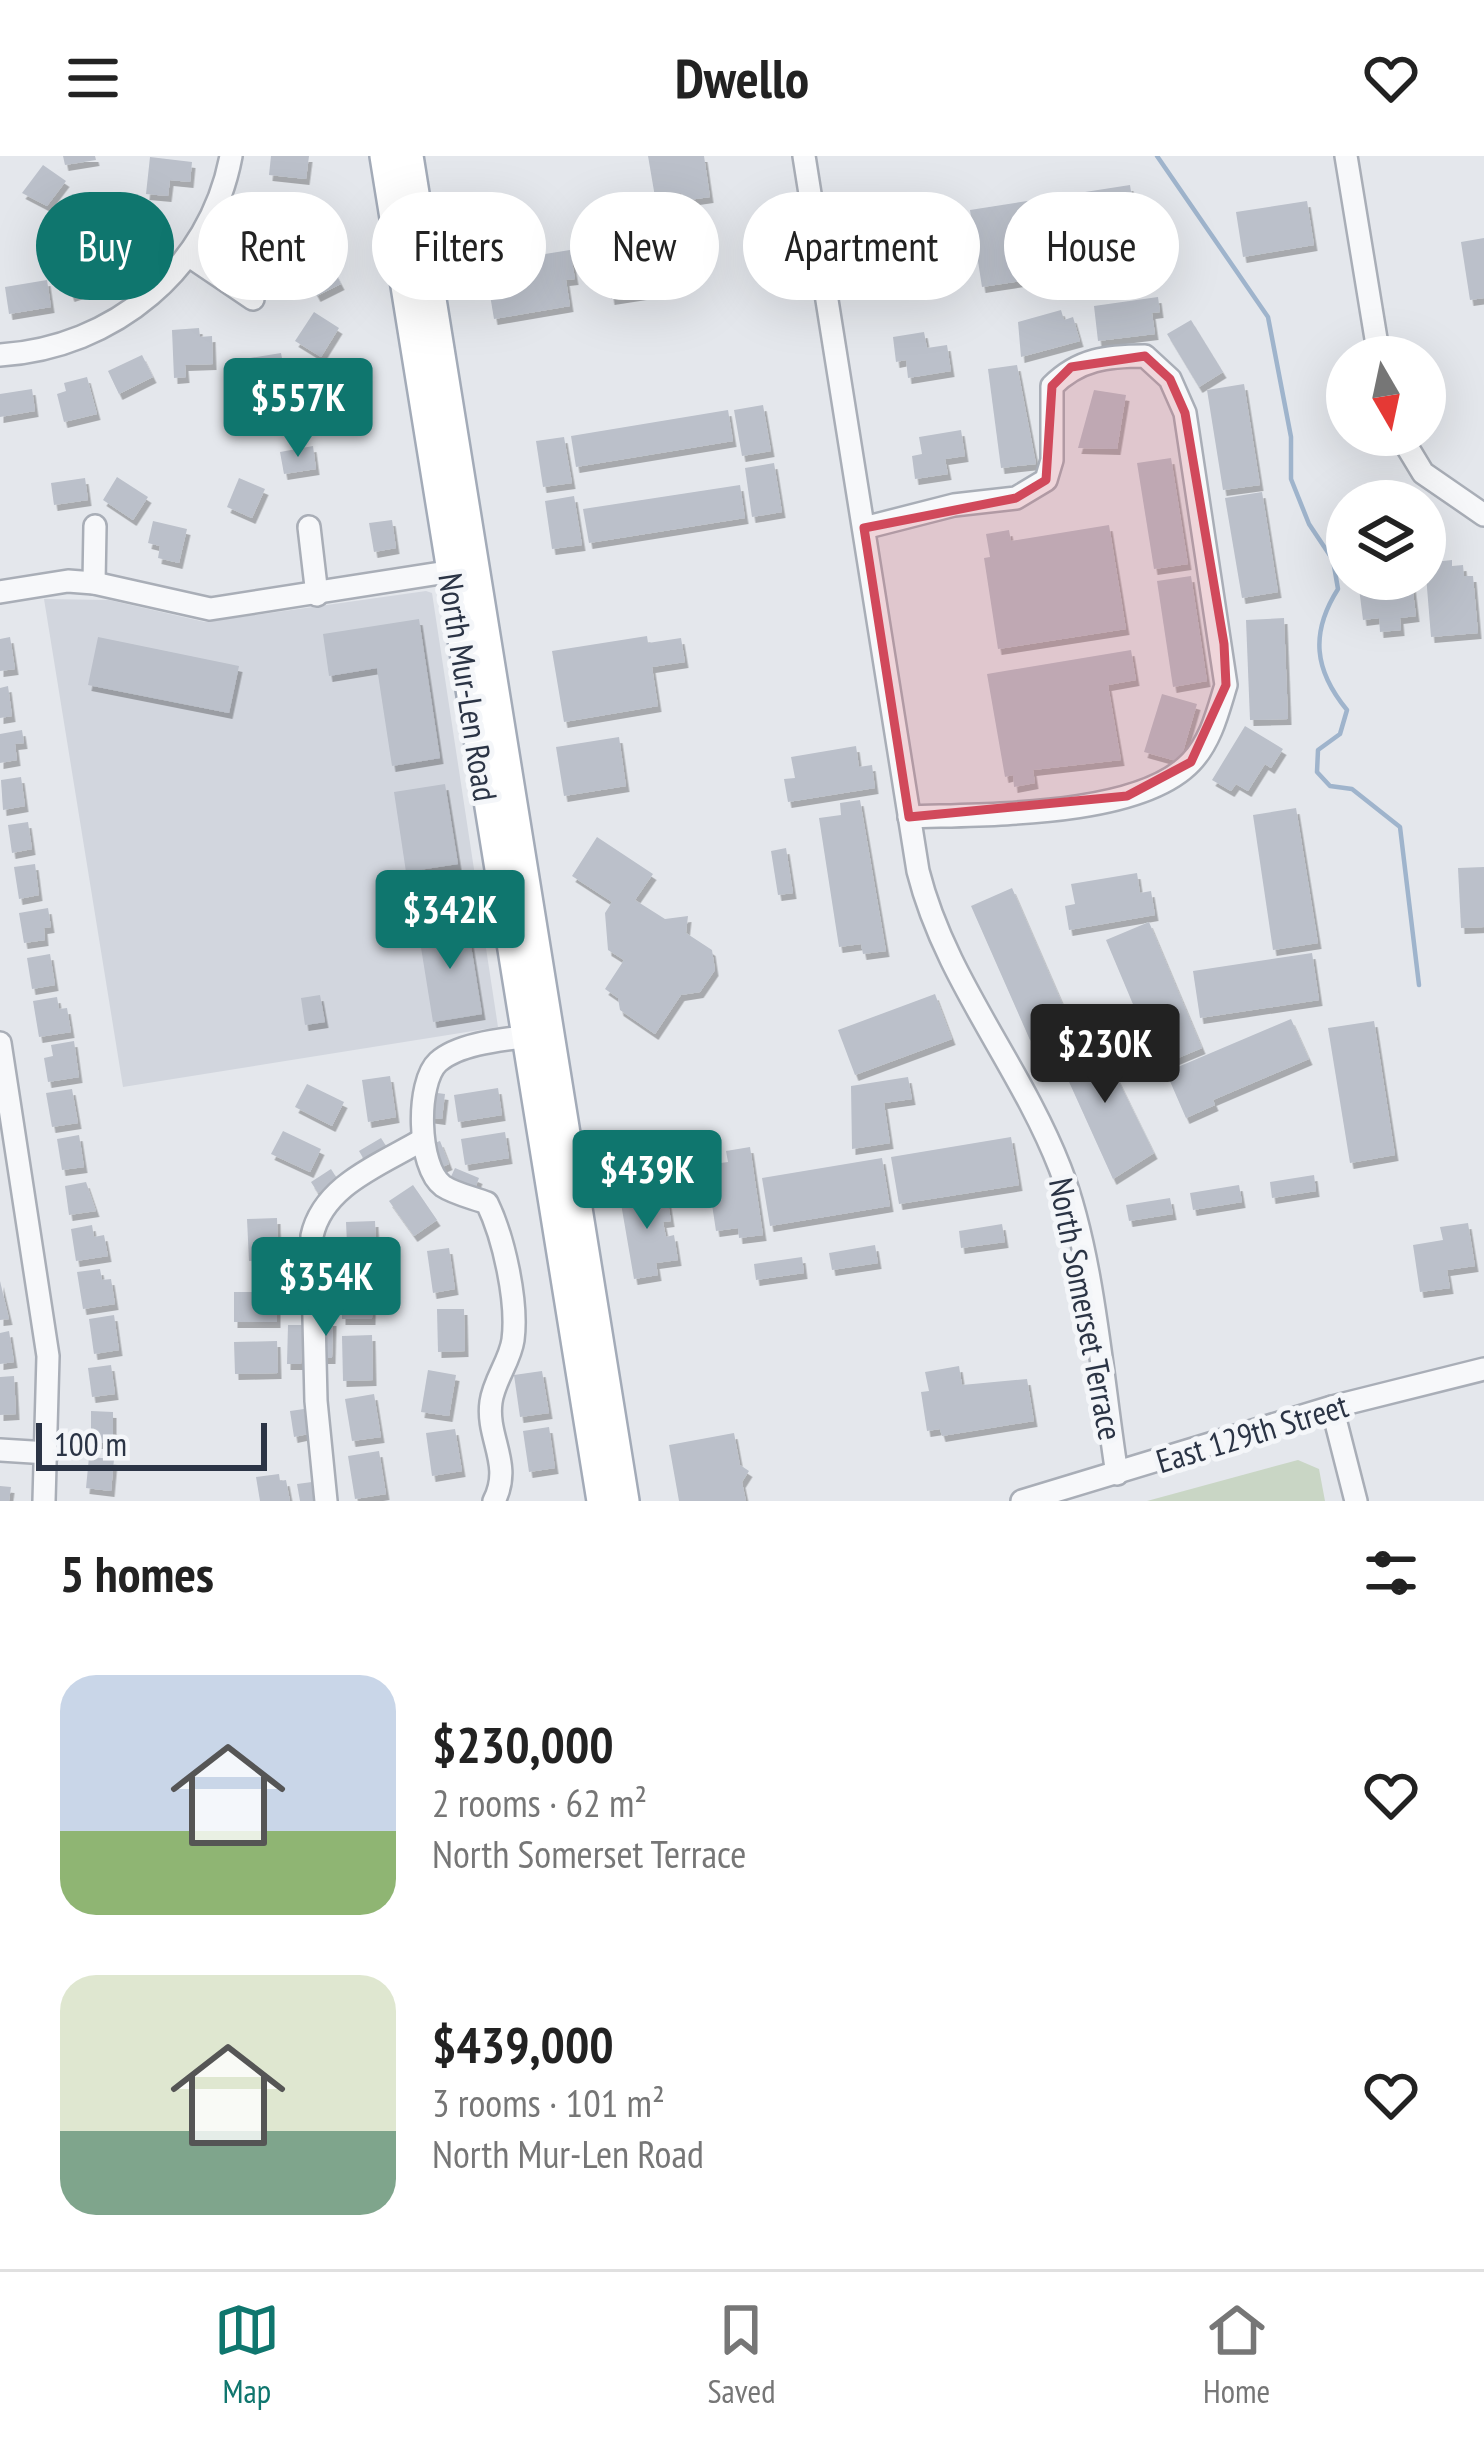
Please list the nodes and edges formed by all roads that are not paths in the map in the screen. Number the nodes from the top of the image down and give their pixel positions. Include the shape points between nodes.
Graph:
1 (231, 156) edge
2 (384, 156) edge
3 (409, 156) edge
4 (804, 156) edge
5 (1346, 156) edge
6 (188, 255) junction
7 (198, 262) edge
8 (1376, 336) edge
9 (0, 355) edge
10 (1413, 456) edge
11 (1484, 515) edge
12 (94, 526) dead end
13 (309, 527) dead end
14 (864, 528) junction
15 (477, 568) junction
16 (448, 572) junction
17 (94, 583) junction
18 (0, 592) edge
19 (316, 595) junction
20 (909, 818) junction
21 (538, 1035) junction
22 (0, 1043) edge
23 (422, 1140) junction
24 (1484, 1369) edge
25 (1332, 1407) junction
26 (0, 1450) edge
27 (48, 1453) junction
28 (1118, 1474) junction
29 (44, 1501) edge
30 (326, 1501) edge
31 (494, 1501) edge
32 (601, 1501) edge
33 (625, 1501) edge
34 (1022, 1501) edge
35 (1356, 1501) edge

1 - 6 street via 215,213
2 - 16 main road, North Mur-Len Road
3 - 15 main road, North Mur-Len Road
4 - 14 street, North Somerset Terrace
5 - 8 street
6 - 7 street
6 - 9 street via 154,293 112,322 64,343
10 - 11 street via 1423,473
12 - 17 street
13 - 19 street
14 - 20 street, North Somerset Terrace
14 - 20 street via 1016,498 1046,480 1052,386 1071,367 1145,356 1170,379 1185,413 1226,685 1191,762 1127,796
15 - 16 street
15 - 21 main road, North Mur-Len Road
16 - 19 street
16 - 21 main road, North Mur-Len Road
17 - 18 street
17 - 19 street via 210,609
20 - 28 street, North Somerset Terrace via 936,936 1028,1094 1073,1205
21 - 23 street via 441,1058 430,1072
21 - 32 main road, North Mur-Len Road
21 - 33 main road, North Mur-Len Road
22 - 27 street via 48,1356
23 - 30 street via 354,1180 316,1216 316,1401
23 - 31 street via 442,1186 487,1203 494,1219 513,1343 490,1405 503,1484
24 - 25 street, East 129th Street
25 - 28 street, East 129th Street
25 - 35 street
26 - 27 street
27 - 29 street
28 - 34 street, East 129th Street

